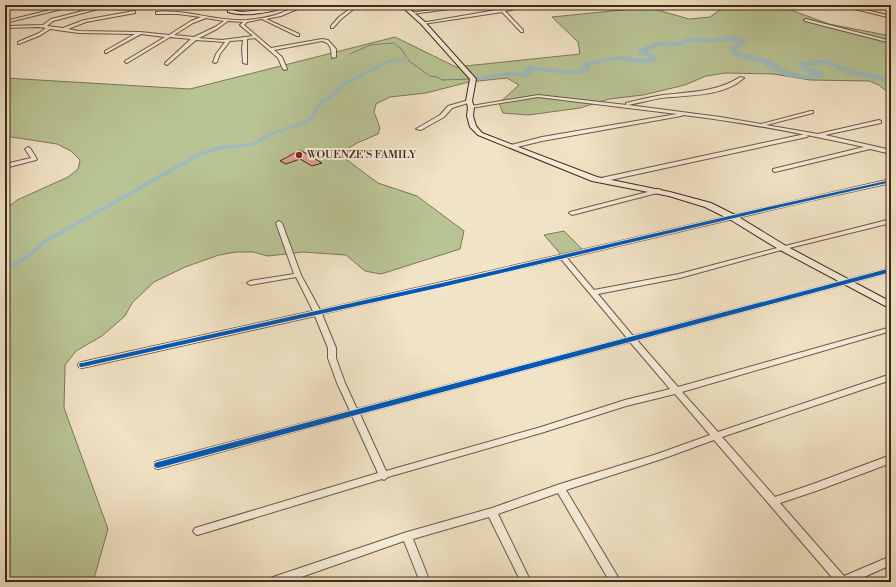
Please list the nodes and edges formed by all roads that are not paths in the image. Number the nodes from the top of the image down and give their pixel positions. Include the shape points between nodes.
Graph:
1 (76, 5) edge
2 (111, 5) edge
3 (230, 5) edge
4 (286, 5) edge
5 (305, 5) edge
6 (357, 5) edge
7 (402, 5) edge
8 (434, 5) edge
9 (477, 5) edge
10 (506, 5) edge
11 (574, 5) edge
12 (841, 5) edge
13 (565, 6) edge
14 (440, 10) junction
15 (503, 11) junction
16 (134, 12) dead end
17 (157, 13) dead end
18 (412, 13) junction
19 (206, 17) junction
20 (891, 17) edge
21 (264, 18) junction
22 (227, 20) junction
23 (806, 20) dead end
24 (246, 21) junction
25 (5, 22) edge
26 (423, 23) junction
27 (15, 26) junction
28 (5, 27) edge
29 (47, 27) junction
30 (332, 27) dead end
31 (65, 29) junction
32 (522, 31) dead end
33 (5, 32) edge
34 (140, 33) junction
35 (171, 35) junction
36 (298, 35) dead end
37 (257, 37) junction
38 (195, 38) junction
39 (245, 39) junction
40 (228, 41) junction
41 (891, 42) edge
42 (19, 43) dead end
43 (271, 49) junction
44 (106, 52) dead end
45 (334, 57) dead end
46 (127, 62) dead end
47 (215, 62) dead end
48 (245, 63) dead end
49 (167, 64) dead end
50 (286, 69) dead end
51 (742, 78) dead end
52 (652, 98) junction
53 (470, 104) junction
54 (624, 106) junction
55 (654, 109) junction
56 (811, 112) dead end
57 (687, 114) junction
58 (879, 122) dead end
59 (760, 125) junction
60 (419, 129) dead end
61 (810, 135) junction
62 (817, 135) junction
63 (512, 146) junction
64 (891, 146) edge
65 (870, 147) junction
66 (28, 149) dead end
67 (879, 149) junction
68 (891, 152) edge
69 (5, 166) edge
70 (775, 170) dead end
71 (601, 180) junction
72 (891, 181) edge
73 (659, 191) junction
74 (572, 213) dead end
75 (734, 218) junction
76 (891, 221) edge
77 (279, 223) dead end
78 (783, 248) junction
79 (563, 257) junction
80 (891, 270) edge
81 (298, 275) junction
82 (844, 282) junction
83 (250, 283) dead end
84 (592, 293) junction
85 (891, 306) edge
86 (317, 312) junction
87 (891, 329) edge
88 (633, 339) junction
89 (82, 364) dead end
90 (891, 377) edge
91 (676, 391) junction
92 (355, 413) junction
93 (716, 436) junction
94 (891, 459) edge
95 (158, 465) dead end
96 (384, 476) junction
97 (560, 488) junction
98 (774, 501) junction
99 (492, 512) junction
100 (198, 531) dead end
101 (407, 536) junction
102 (891, 560) edge
103 (273, 582) edge
104 (425, 582) edge
105 (526, 582) edge
106 (616, 582) edge
107 (842, 582) edge

1 - 25 street
2 - 29 street via 52,20
3 - 4 main road via 230,10 240,13
5 - 21 street via 293,11
6 - 30 street
7 - 18 main road
8 - 14 street
9 - 14 street
10 - 15 street via 511,10
11 - 13 street
12 - 20 street
14 - 18 street
15 - 26 street
15 - 32 street
16 - 31 street via 85,21
17 - 19 street via 178,12
18 - 26 main road
19 - 22 street
19 - 35 street
21 - 24 street
21 - 36 street
22 - 24 street
22 - 38 street
23 - 41 street
24 - 37 street via 242,25
26 - 53 main road via 473,78
27 - 28 street
27 - 29 street
27 - 33 street
29 - 31 street
29 - 42 street via 40,34
31 - 34 street via 96,34
34 - 35 street
34 - 44 street
35 - 38 street
35 - 46 street
37 - 39 street
37 - 43 street
38 - 40 street
38 - 49 street
39 - 40 street
39 - 48 street
40 - 47 street
43 - 45 street via 322,40 327,41 334,49
43 - 50 street via 280,57
51 - 52 street via 733,85 718,89
52 - 54 street
52 - 55 street
53 - 54 street via 538,96
53 - 60 street via 450,107 442,116
53 - 63 main road via 473,127 480,134
54 - 55 street
55 - 57 street
56 - 59 street
57 - 59 street
57 - 63 street
58 - 62 street
59 - 61 street
61 - 62 street
61 - 71 street
62 - 65 street
63 - 71 main road
64 - 67 street
65 - 67 street
65 - 70 street
66 - 69 street via 34,159
67 - 68 street
71 - 73 main road
72 - 75 street
73 - 74 street
73 - 75 main road via 708,206
75 - 78 main road
75 - 79 street
76 - 78 street
77 - 81 street
78 - 82 main road
78 - 84 street via 680,276
79 - 84 street
79 - 86 street
80 - 82 street
81 - 83 street
81 - 86 street
82 - 85 main road
82 - 88 street
84 - 88 street
86 - 89 street
86 - 92 street via 332,348 336,371
87 - 91 street
88 - 91 street
88 - 92 street
90 - 93 street
91 - 93 street
91 - 96 street via 625,403
92 - 95 street via 218,447
92 - 96 street
93 - 97 street
93 - 98 street
94 - 98 street
96 - 100 street
97 - 99 street
97 - 106 street
98 - 107 street
99 - 101 street
99 - 105 street
101 - 103 street
101 - 104 street
102 - 107 street

